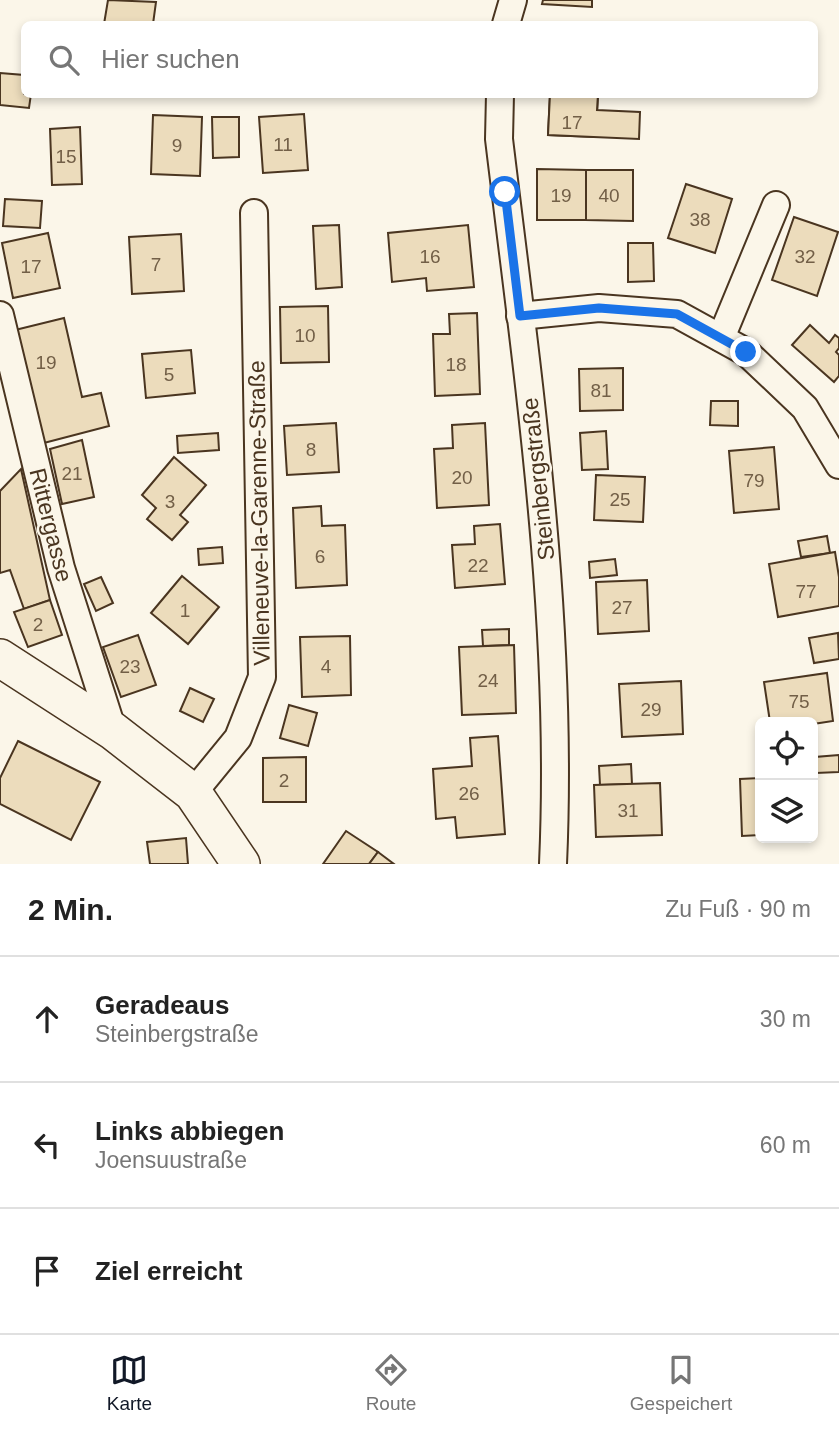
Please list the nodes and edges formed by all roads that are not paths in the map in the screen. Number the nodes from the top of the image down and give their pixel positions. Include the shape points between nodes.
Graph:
1 (513, 0) edge
2 (507, 21) edge
3 (500, 98) edge
4 (776, 205) dead end
5 (254, 213) dead end
6 (0, 315) edge
7 (520, 316) junction
8 (721, 338) junction
9 (839, 465) edge
10 (0, 658) edge
11 (110, 723) junction
12 (193, 793) junction
13 (241, 864) edge
14 (553, 864) edge

1 - 2 street
3 - 7 street, Steinbergstraße via 499,139
4 - 8 street
5 - 12 street, Villeneuve-la-Garenne-Straße via 262,677 238,738
6 - 11 street, Rittergasse via 61,568
7 - 8 street via 599,308 677,314
7 - 14 street, Steinbergstraße via 549,578 556,789
8 - 9 street via 746,352 805,408
10 - 11 main road
11 - 12 main road
12 - 13 main road

